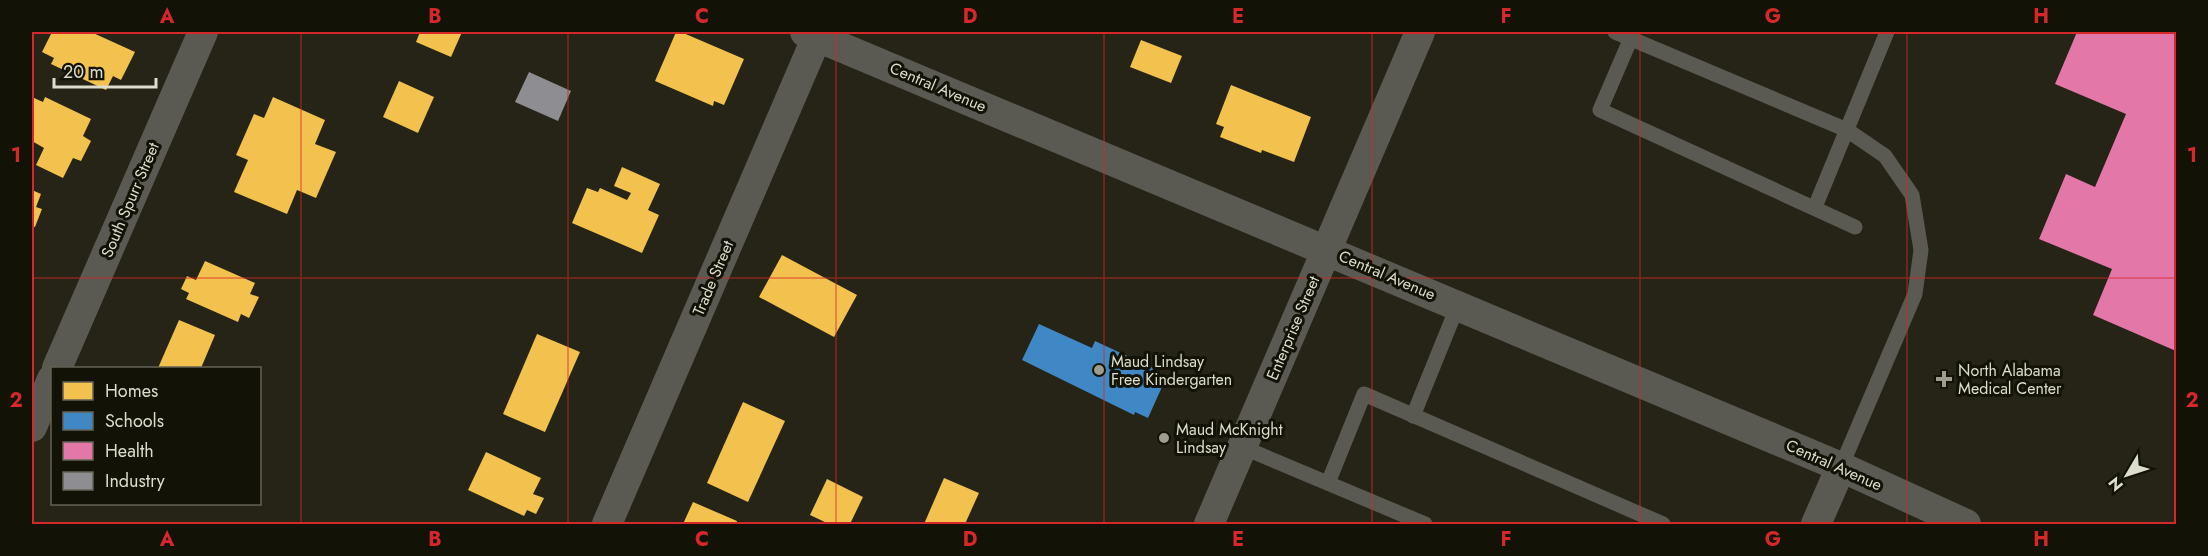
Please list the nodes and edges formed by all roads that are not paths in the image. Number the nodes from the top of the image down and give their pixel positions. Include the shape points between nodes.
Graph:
1 (203, 32) edge
2 (1420, 32) edge
3 (1615, 32) edge
4 (1887, 32) edge
5 (813, 33) edge
6 (1630, 38) junction
7 (1847, 129) junction
8 (1815, 207) junction
9 (1855, 226) dead end
10 (1326, 249) junction
11 (1458, 305) junction
12 (58, 367) edge
13 (51, 381) edge
14 (1413, 416) junction
15 (32, 427) edge
16 (1242, 447) junction
17 (1841, 467) junction
18 (1329, 483) junction
19 (607, 525) edge
20 (1209, 525) edge
21 (1425, 525) edge
22 (1662, 525) edge
23 (1816, 525) edge
24 (1966, 525) edge

1 - 12 street, South Spurr Street
2 - 10 street, Enterprise Street
3 - 6 lane
4 - 7 lane
5 - 10 street, Central Avenue
5 - 19 street, Trade Street
6 - 7 lane
6 - 8 lane via 1600,110
7 - 8 lane
7 - 17 lane via 1885,156 1912,195 1921,250 1916,294
8 - 9 lane
10 - 11 street, Central Avenue
10 - 16 street, Enterprise Street
11 - 14 lane
11 - 17 street, Central Avenue
13 - 15 street
14 - 18 lane via 1364,394
14 - 22 lane
16 - 18 lane
16 - 20 street, Enterprise Street
17 - 23 street
17 - 24 street, Central Avenue
18 - 21 lane

